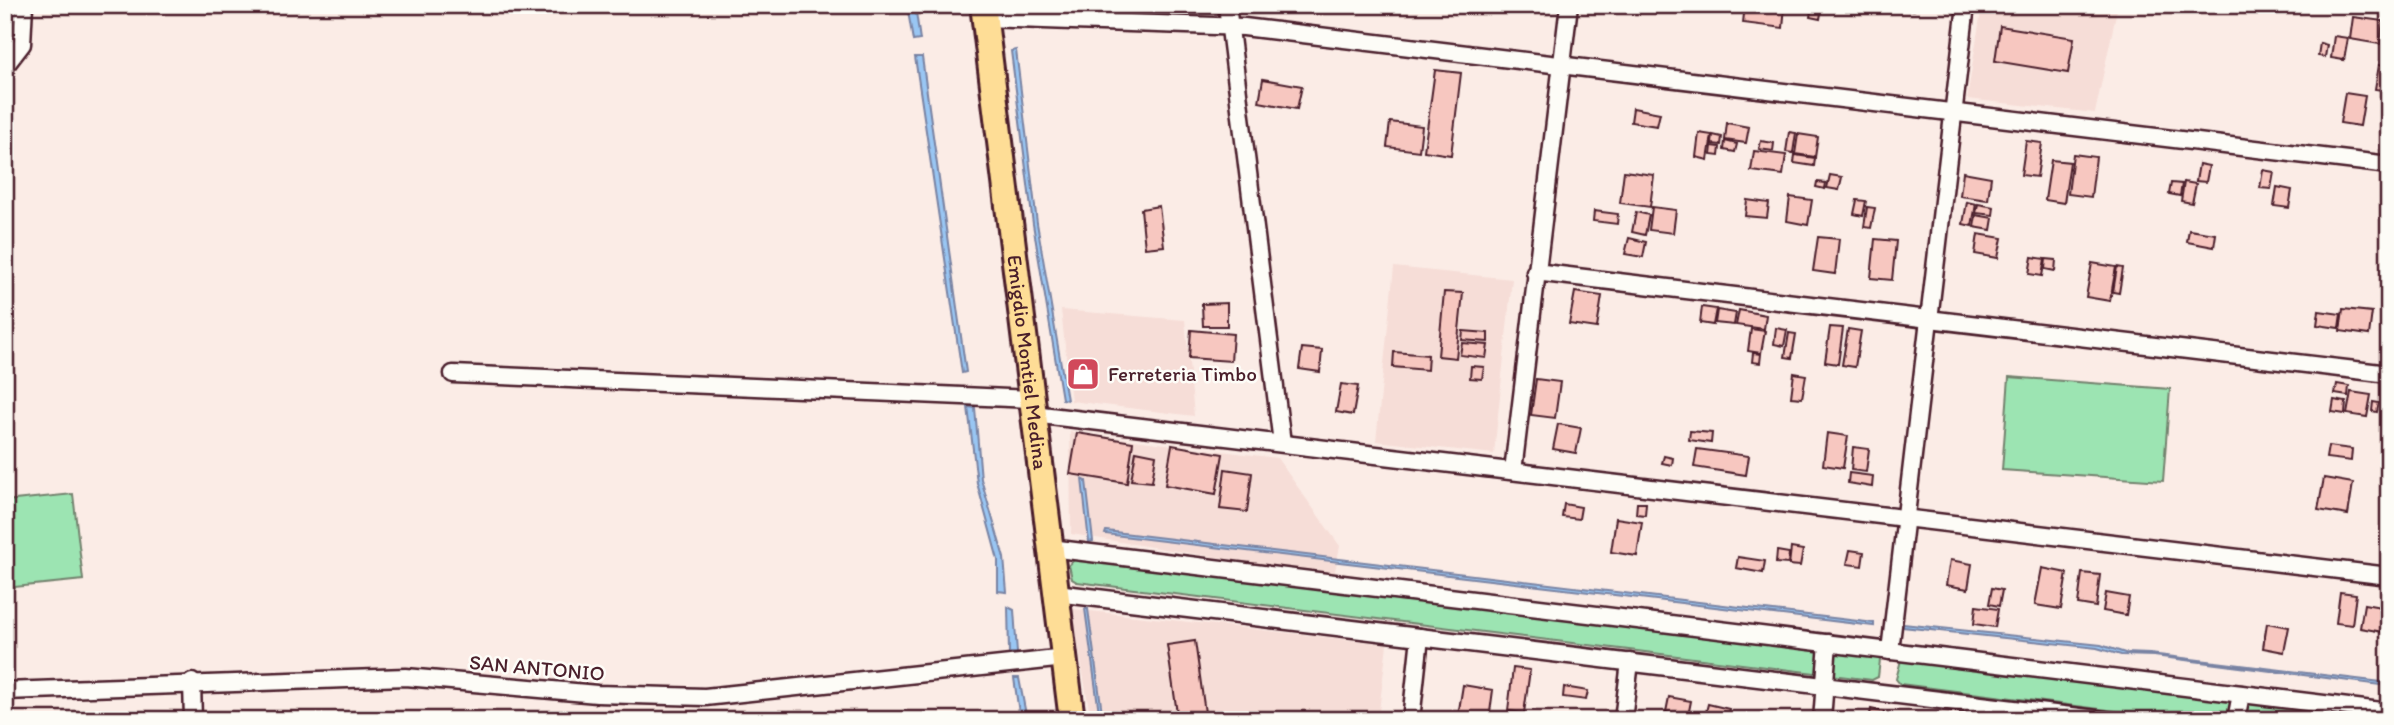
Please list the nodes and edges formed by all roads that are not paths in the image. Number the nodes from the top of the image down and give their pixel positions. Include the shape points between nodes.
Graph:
1 (24, 5) edge
2 (1227, 5) edge
3 (1569, 5) edge
4 (1966, 5) edge
5 (983, 11) edge
6 (1230, 26) junction
7 (1562, 65) junction
8 (5, 66) edge
9 (1953, 113) junction
10 (2389, 165) edge
11 (1535, 272) junction
12 (1929, 319) junction
13 (453, 374) dead end
14 (2389, 374) edge
15 (1032, 406) junction
16 (1282, 443) junction
17 (1513, 471) junction
18 (1906, 518) junction
19 (1050, 548) junction
20 (2389, 576) edge
21 (1056, 593) junction
22 (1420, 637) junction
23 (1828, 643) junction
24 (1890, 651) junction
25 (1065, 657) junction
26 (1630, 662) junction
27 (192, 682) junction
28 (1826, 685) junction
29 (5, 691) edge
30 (2241, 694) junction
31 (2389, 712) edge
32 (2035, 716) edge
33 (193, 720) edge
34 (1072, 720) edge
35 (1411, 720) edge
36 (1623, 720) edge
37 (1822, 720) edge
38 (2105, 720) edge
39 (2236, 720) edge

1 - 8 street via 22,44
2 - 6 street
3 - 7 street
4 - 9 street
5 - 6 street
5 - 15 main road, Emigdio Montiel Medina
6 - 7 street
6 - 16 street
7 - 9 street
7 - 11 street
9 - 10 street
9 - 12 street
11 - 12 street
11 - 17 street
12 - 14 street
12 - 18 street
13 - 15 street
15 - 16 street
15 - 19 main road, Emigdio Montiel Medina
16 - 17 street
17 - 18 street
18 - 20 street
18 - 24 street
19 - 21 main road, Emigdio Montiel Medina
19 - 23 street
21 - 22 street
21 - 25 main road, Emigdio Montiel Medina
22 - 26 street
22 - 35 street
23 - 24 street
23 - 28 street
24 - 30 street
25 - 27 street, SAN ANTONIO via 705,697 597,694 406,677
25 - 34 main road, Emigdio Montiel Medina
26 - 28 street
26 - 36 street
27 - 29 street, SAN ANTONIO
27 - 33 street
28 - 32 street
28 - 37 street
30 - 31 street
30 - 39 street
32 - 38 street

